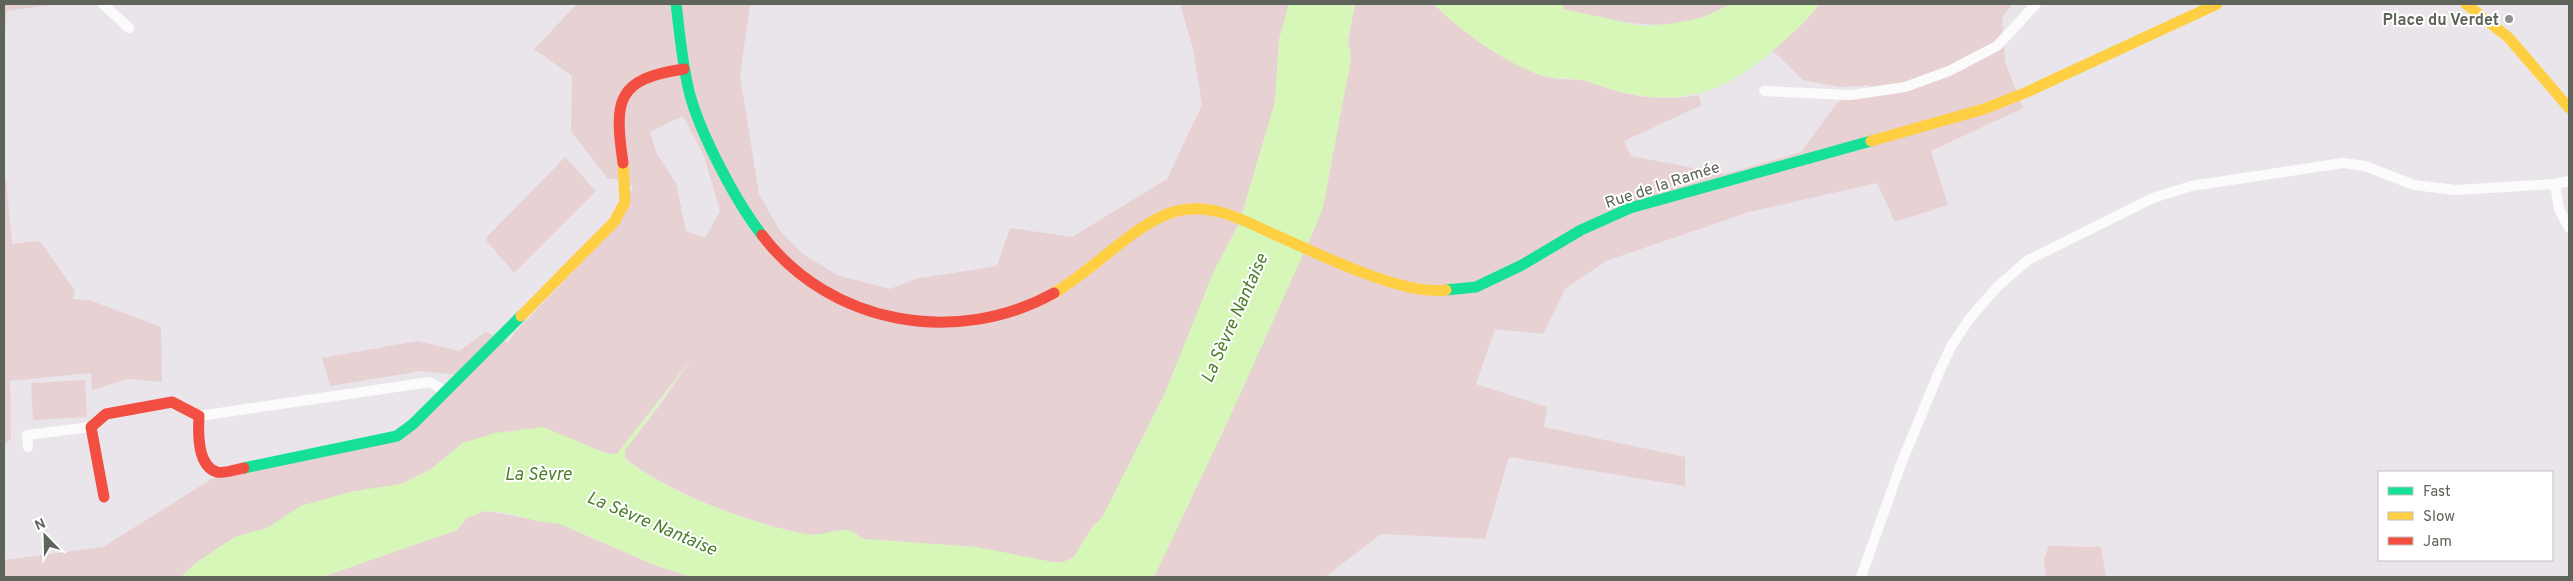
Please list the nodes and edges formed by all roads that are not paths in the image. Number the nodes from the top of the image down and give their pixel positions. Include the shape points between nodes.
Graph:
1 (103, 4) edge
2 (676, 4) edge
3 (2036, 4) edge
4 (2217, 4) edge
5 (2466, 4) edge
6 (129, 28) dead end
7 (684, 70) junction
8 (1764, 91) dead end
9 (2569, 108) edge
10 (2569, 181) edge
11 (2554, 184) junction
12 (2569, 228) edge
13 (446, 391) junction
14 (199, 416) junction
15 (91, 427) junction
16 (28, 447) dead end
17 (104, 497) dead end
18 (1861, 577) edge

1 - 6 street
2 - 7 main road, Rue de la Ramée
3 - 8 street via 1997,46 1949,71 1905,87 1851,95
4 - 7 main road, Rue de la Ramée via 1984,109 1630,208 1581,230 1522,265 1476,287 1432,292 1401,286 1225,213 1191,209 1164,216 1066,286 1029,306 978,322 937,324 881,316 836,298 788,264 746,212 702,127
5 - 9 main road via 2536,66
7 - 13 main road via 642,78 632,84 620,101 617,128 626,194 614,222
10 - 11 street
11 - 12 street via 2559,209
11 - 18 street via 2456,190 2414,185 2366,166 2343,163 2191,186 2153,198 2028,260 1998,286 1952,345 1901,464
13 - 14 street via 430,382
13 - 14 main road via 396,436 219,473 211,471 205,464 198,430
14 - 15 main road via 172,402 106,414
15 - 16 street via 27,435
15 - 17 main road

